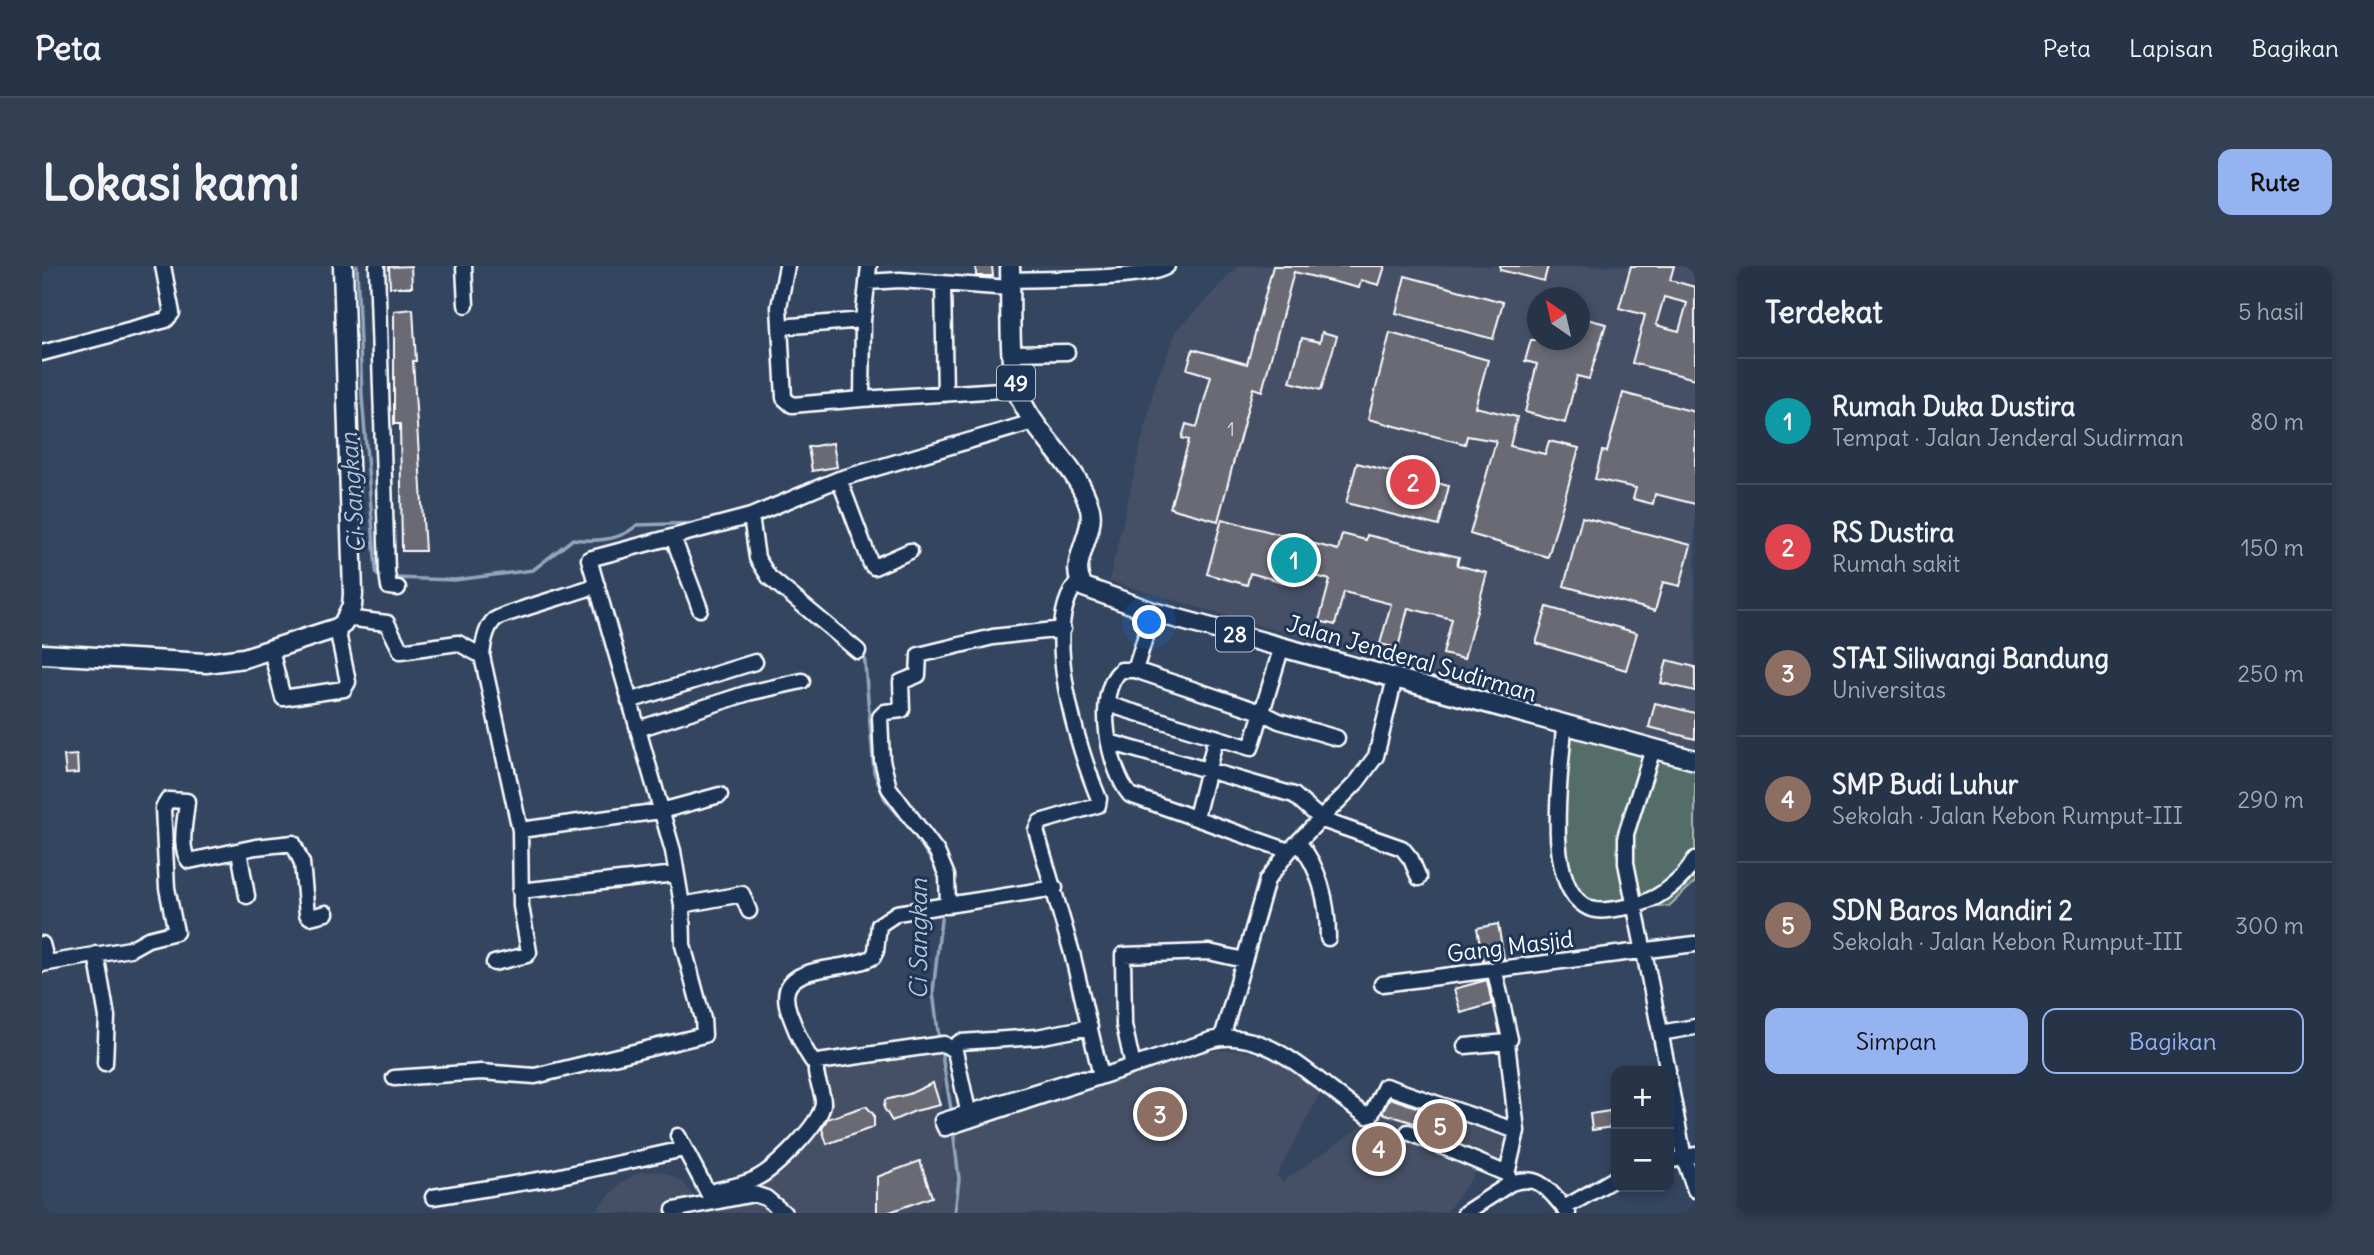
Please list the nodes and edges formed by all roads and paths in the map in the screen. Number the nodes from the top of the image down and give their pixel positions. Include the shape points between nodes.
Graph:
1 (163, 266) edge
2 (343, 266) edge
3 (377, 266) edge
4 (464, 266) edge
5 (787, 266) edge
6 (869, 266) edge
7 (1167, 266) edge
8 (1010, 278) edge
9 (867, 282) junction
10 (943, 283) junction
11 (466, 305) dead end
12 (863, 320) junction
13 (779, 327) junction
14 (1067, 352) dead end
15 (42, 353) edge
16 (1013, 353) junction
17 (1016, 389) junction
18 (945, 394) junction
19 (862, 399) junction
20 (1033, 422) junction
21 (839, 479) junction
22 (751, 516) junction
23 (673, 537) junction
24 (910, 551) dead end
25 (391, 581) dead end
26 (1079, 581) junction
27 (597, 585) junction
28 (700, 608) dead end
29 (1153, 612) junction
30 (342, 623) junction
31 (1063, 629) junction
32 (1282, 646) junction
33 (271, 650) junction
34 (858, 651) dead end
35 (42, 654) edge
36 (482, 656) junction
37 (755, 662) dead end
38 (1135, 670) junction
39 (1395, 678) junction
40 (802, 681) dead end
41 (629, 701) junction
42 (1107, 704) junction
43 (1261, 712) junction
44 (1564, 726) junction
45 (638, 729) junction
46 (1216, 737) junction
47 (1337, 738) dead end
48 (1109, 742) junction
49 (1653, 749) junction
50 (1695, 760) edge
51 (1208, 771) junction
52 (720, 794) dead end
53 (661, 811) junction
54 (1196, 817) junction
55 (1322, 820) junction
56 (520, 831) junction
57 (1294, 847) junction
58 (239, 851) junction
59 (1695, 859) edge
60 (676, 874) junction
61 (1419, 878) dead end
62 (1055, 888) junction
63 (520, 891) junction
64 (247, 896) dead end
65 (682, 905) junction
66 (1635, 906) junction
67 (944, 907) junction
68 (749, 911) dead end
69 (326, 913) dead end
70 (1328, 938) dead end
71 (42, 944) edge
72 (1695, 944) edge
73 (1643, 952) junction
74 (96, 954) junction
75 (1244, 960) junction
76 (45, 963) edge
77 (494, 963) dead end
78 (1495, 972) junction
79 (1382, 984) dead end
80 (1090, 1027) junction
81 (1695, 1027) edge
82 (1660, 1033) junction
83 (1222, 1038) junction
84 (1507, 1042) junction
85 (944, 1046) junction
86 (1465, 1046) dead end
87 (105, 1063) dead end
88 (816, 1066) junction
89 (1133, 1066) junction
90 (1667, 1066) edge
91 (394, 1077) dead end
92 (1097, 1077) junction
93 (1674, 1097) edge
94 (967, 1117) junction
95 (945, 1124) dead end
96 (1517, 1131) junction
97 (1408, 1132) dead end
98 (1690, 1157) edge
99 (1509, 1179) junction
100 (1611, 1181) edge
101 (1695, 1190) edge
102 (433, 1197) dead end
103 (674, 1210) dead end
104 (1566, 1211) edge
105 (784, 1213) edge
106 (1465, 1213) edge

1 - 15 street via 172,302 166,320
2 - 30 main road via 353,594
3 - 25 street
4 - 11 street
5 - 13 street
6 - 9 street
7 - 8 street via 1124,275
8 - 10 street
8 - 16 main road, 49
9 - 10 street
9 - 12 street
10 - 18 street
12 - 13 street
12 - 19 street
13 - 19 street via 782,394 789,403
14 - 16 street
16 - 17 main road, 49
17 - 18 street
17 - 20 main road, 49
18 - 19 street
20 - 21 street
20 - 26 main road, 49 via 1079,486 1090,519
21 - 22 street
21 - 24 street via 871,565
22 - 23 street
22 - 34 street via 757,558 769,577
23 - 27 street via 589,559
23 - 28 street
26 - 29 main road, Jalan Jenderal Sudirman / 28 via 1090,590
26 - 31 street via 1069,599
27 - 36 street via 493,620
27 - 41 street
29 - 32 main road, Jalan Jenderal Sudirman / 28
29 - 38 street
30 - 33 main road
30 - 33 street via 348,682 344,689 283,698
30 - 36 street via 387,623 401,651 458,643
31 - 62 street via 1072,719 1098,799 1094,808 1037,825
31 - 67 street via 993,637 919,655 917,676 901,682 902,710 880,717 889,788 937,852 947,876
32 - 39 main road, Jalan Jenderal Sudirman / 28
32 - 43 street
33 - 35 main road via 206,663
36 - 56 street
37 - 41 street
38 - 42 street via 1118,672
38 - 43 street
39 - 44 main road, Jalan Jenderal Sudirman / 28
39 - 55 street via 1376,756
40 - 45 street via 748,693
41 - 45 street
42 - 46 street
42 - 48 street
43 - 46 street via 1251,748
43 - 47 street
44 - 49 main road, Jalan Jenderal Sudirman / 28
44 - 66 street via 1559,831 1561,863 1569,888 1591,909
45 - 53 street
46 - 51 street
48 - 51 street
48 - 54 street via 1118,775 1130,794
49 - 50 main road, Jalan Jenderal Sudirman / 28
49 - 66 street via 1626,834 1626,863
51 - 54 street
51 - 55 street via 1297,796
52 - 53 street
53 - 56 street
53 - 60 street
54 - 57 street
55 - 57 street
55 - 61 street via 1402,848
56 - 63 street
57 - 70 street via 1315,866 1328,912
57 - 75 street via 1267,880
58 - 64 street
58 - 69 street via 293,843 302,863 307,914
58 - 74 street via 186,859 183,821 187,801 166,801 167,888 176,932 130,949
59 - 66 street via 1675,884
60 - 63 street
60 - 65 street
62 - 67 street
62 - 80 street
63 - 77 street via 529,952
65 - 68 street via 742,894
65 - 91 street via 682,945 704,1036 535,1076 481,1072
66 - 73 street
67 - 88 street via 885,918 879,925 876,951 867,960 807,971 792,979 785,992 787,1006
71 - 76 street
72 - 73 street, Gang Masjid
73 - 78 street, Gang Masjid
73 - 82 street
74 - 76 street
74 - 87 street via 107,1017
75 - 83 street
75 - 89 street via 1209,953 1124,954 1124,1025
78 - 79 street, Gang Masjid
78 - 84 street via 1510,1038
80 - 85 street
80 - 92 street
81 - 82 street
82 - 90 street
83 - 89 street
83 - 96 street via 1238,1038 1271,1049 1367,1116 1385,1086
84 - 86 street
84 - 96 street
85 - 88 street via 820,1061
85 - 94 street via 957,1057
88 - 102 street via 823,1102 818,1116 756,1179 708,1193 681,1143 551,1178
89 - 92 street
92 - 94 street via 1077,1087
93 - 98 street
94 - 95 street
96 - 99 street
97 - 99 street
98 - 101 street
99 - 104 street via 1536,1181
99 - 106 street
100 - 104 street
103 - 105 street via 754,1194

